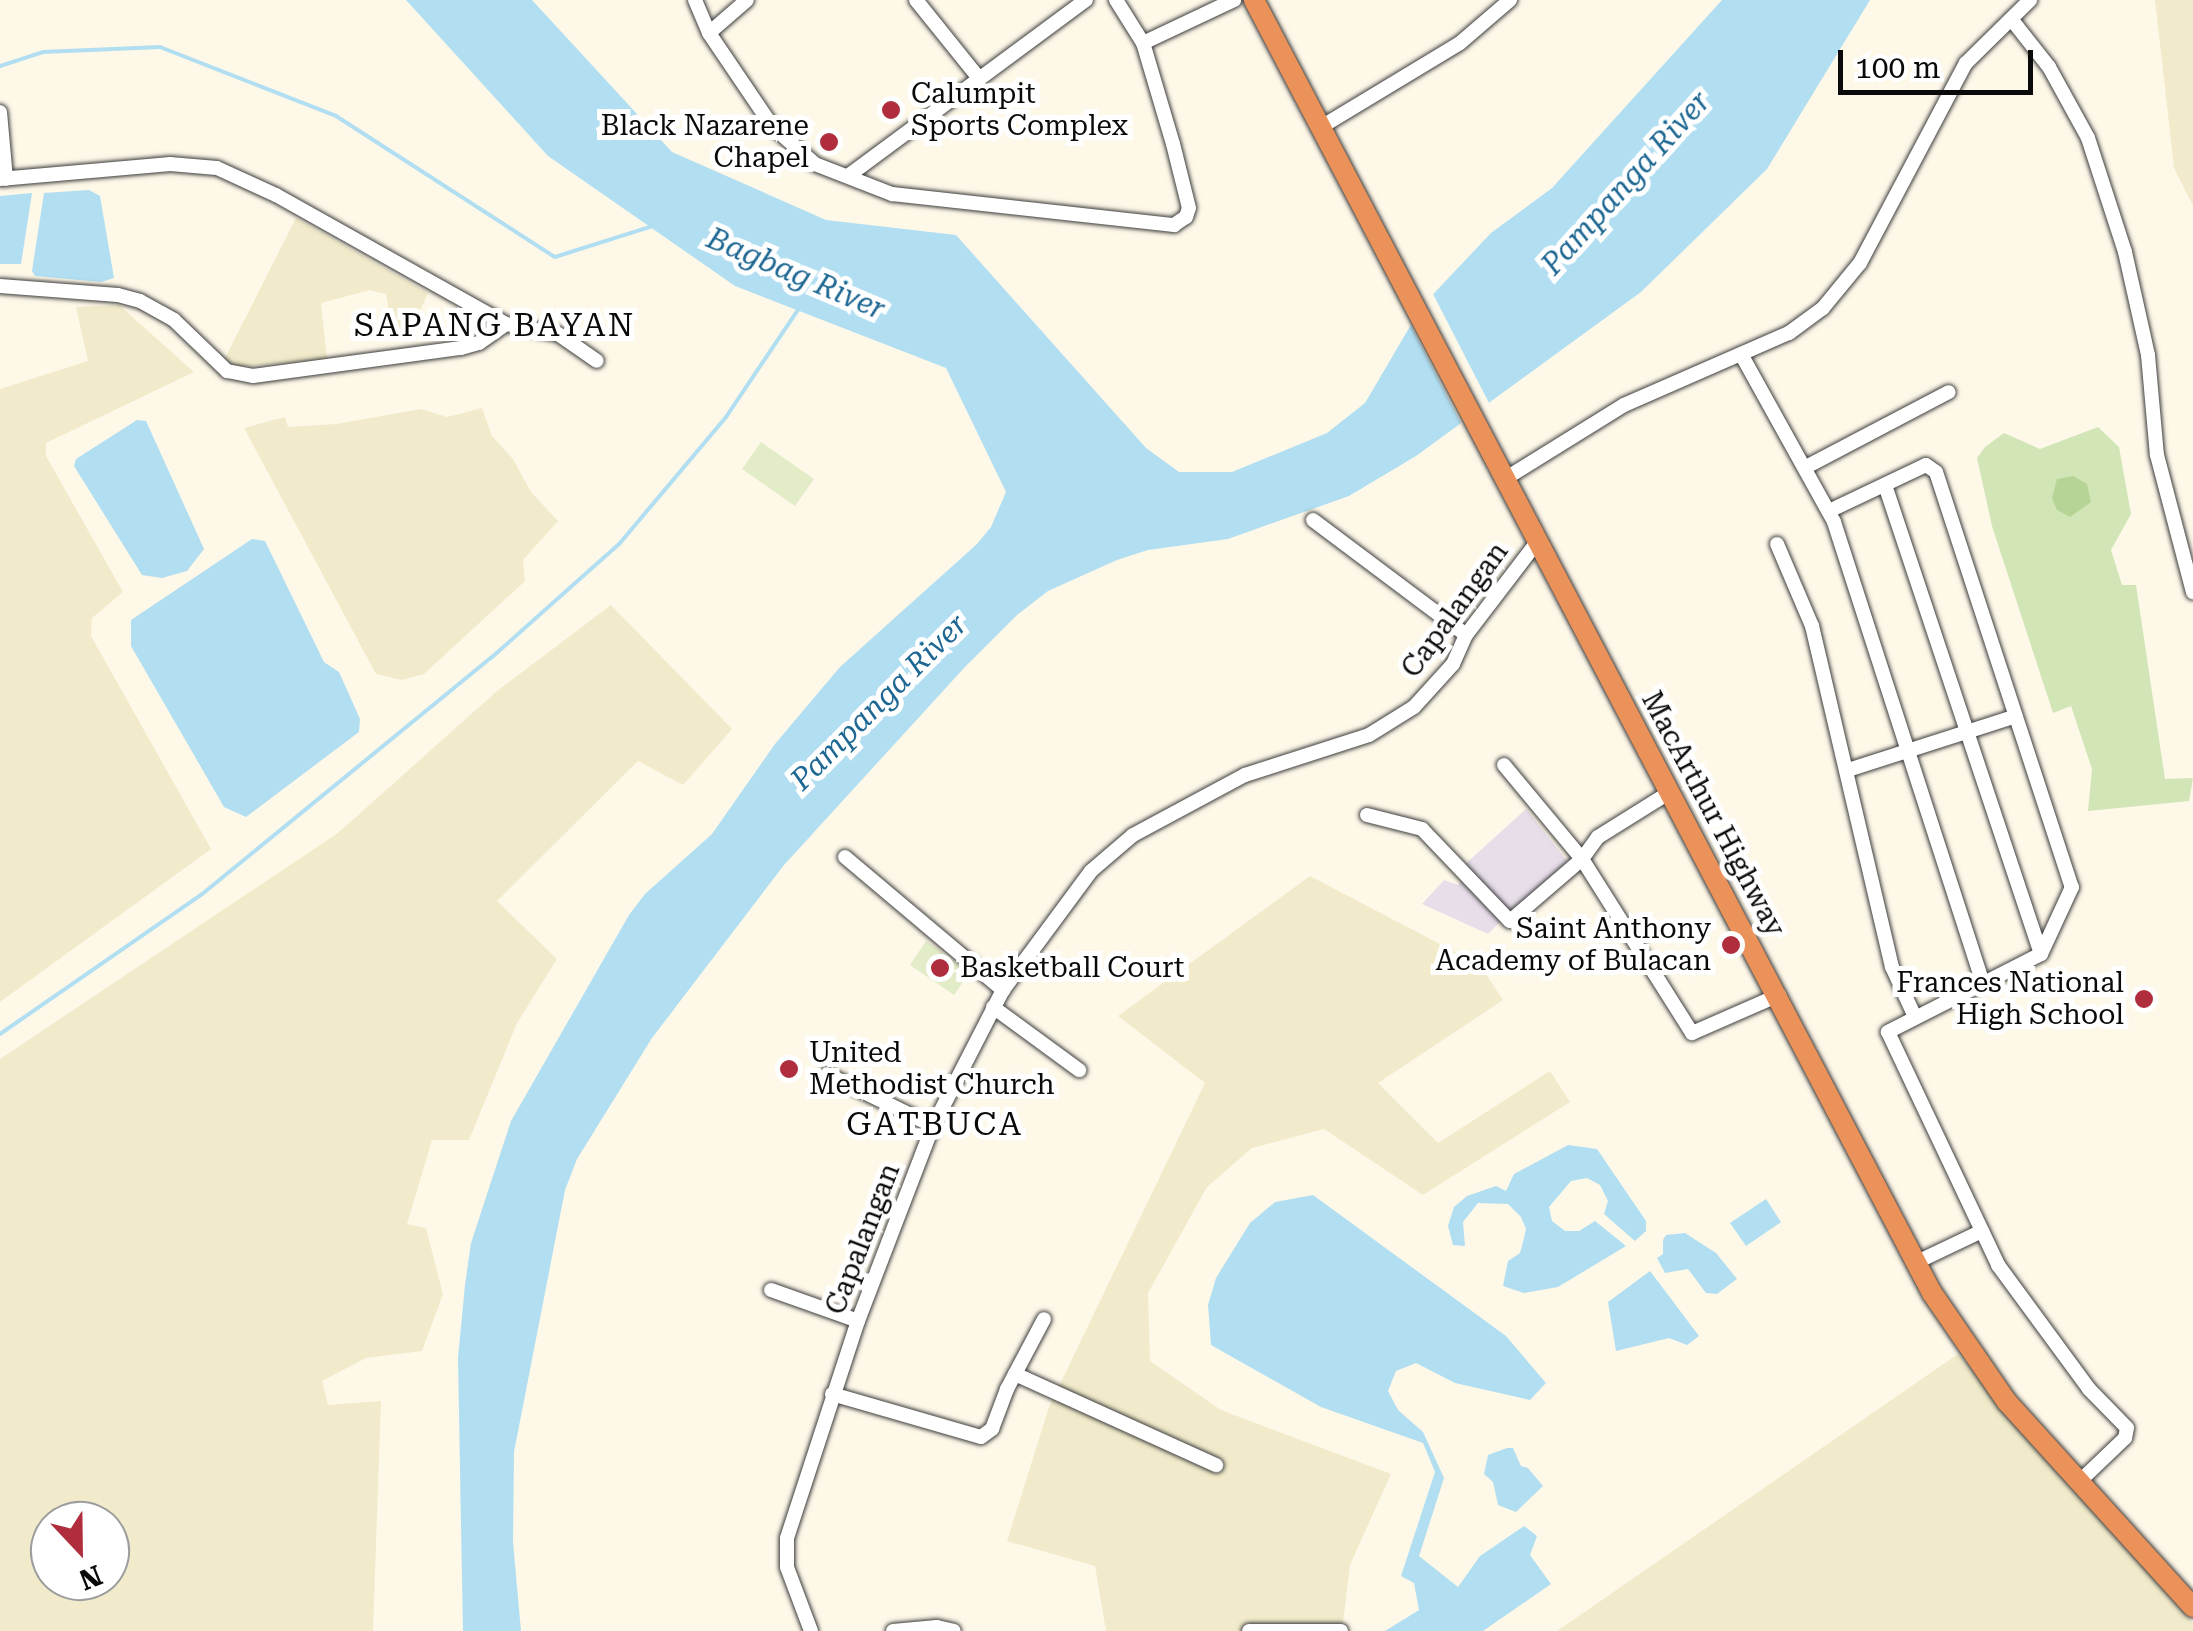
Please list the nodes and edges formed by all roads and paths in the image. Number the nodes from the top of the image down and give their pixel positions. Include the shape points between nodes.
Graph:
1 (695, 0) edge
2 (747, 0) edge
3 (916, 0) edge
4 (1086, 0) edge
5 (1116, 0) edge
6 (1234, 0) edge
7 (1254, 0) edge
8 (1510, 0) edge
9 (2030, 0) edge
10 (2012, 20) junction
11 (709, 33) junction
12 (1143, 43) junction
13 (978, 78) junction
14 (0, 112) edge
15 (1324, 134) junction
16 (848, 176) junction
17 (3, 179) edge
18 (0, 286) edge
19 (506, 324) junction
20 (1741, 354) junction
21 (597, 361) dead end
22 (1949, 392) dead end
23 (1806, 468) junction
24 (1503, 480) junction
25 (1885, 486) junction
26 (1829, 511) junction
27 (1313, 520) dead end
28 (1538, 542) junction
29 (1777, 544) dead end
30 (2193, 592) edge
31 (1466, 635) junction
32 (2016, 716) junction
33 (1967, 734) junction
34 (1909, 752) junction
35 (1504, 765) dead end
36 (1848, 770) junction
37 (1670, 792) junction
38 (1368, 815) dead end
39 (845, 857) dead end
40 (1582, 859) junction
41 (2042, 954) junction
42 (1983, 983) junction
43 (1003, 990) junction
44 (1780, 995) junction
45 (993, 1007) junction
46 (1914, 1017) junction
47 (1079, 1070) dead end
48 (827, 1074) dead end
49 (933, 1126) junction
50 (1982, 1231) junction
51 (1917, 1262) junction
52 (771, 1290) dead end
53 (1044, 1320) dead end
54 (858, 1321) junction
55 (1014, 1374) junction
56 (832, 1394) junction
57 (1216, 1465) dead end
58 (2079, 1482) junction
59 (2193, 1607) edge
60 (810, 1631) edge
61 (893, 1631) edge
62 (954, 1631) edge
63 (1249, 1631) edge
64 (1340, 1631) edge

1 - 11 street
2 - 11 street
3 - 13 street
4 - 13 street
5 - 12 street
6 - 12 street
7 - 15 highway, MacArthur Highway
8 - 15 street via 1460,44
9 - 10 street
10 - 20 street via 1966,63 1860,263 1836,293 1789,333
10 - 30 street via 2049,67 2088,138 2126,252 2148,356 2156,455
11 - 16 street via 772,126 815,164
12 - 16 street via 1189,208 1174,226 892,194
13 - 16 street
14 - 17 street
15 - 24 highway, MacArthur Highway
17 - 19 street via 170,164 217,168
18 - 19 street via 140,301 174,320 228,371 254,376 461,348
19 - 21 street via 558,334
20 - 23 street
20 - 24 street via 1624,405
22 - 23 street
23 - 26 street
24 - 28 highway, MacArthur Highway
25 - 26 street
25 - 32 street via 1926,466 1936,472
25 - 33 street
26 - 34 street
27 - 31 street
28 - 31 street, Capalangan
28 - 37 highway, MacArthur Highway
29 - 36 street via 1812,626
31 - 43 street, Capalangan via 1453,664 1414,707 1369,735 1245,775 1133,834 1091,872
32 - 33 street
32 - 41 street via 2072,887
33 - 34 street
33 - 41 street
34 - 36 street
34 - 42 street
35 - 40 street
36 - 46 street via 1892,967
37 - 40 street via 1598,837
37 - 44 highway, MacArthur Highway
38 - 40 street via 1422,829 1510,921
39 - 43 street
40 - 44 street via 1692,1033
41 - 42 street
42 - 46 street
43 - 45 street, Capalangan
44 - 51 highway, MacArthur Highway
45 - 47 street
45 - 49 street, Capalangan
46 - 50 street via 1888,1032
48 - 49 street
49 - 54 street, Capalangan
50 - 51 street
50 - 58 street via 2040,1326 2128,1431
51 - 58 highway, MacArthur Highway via 1975,1359
52 - 54 street
53 - 55 street
54 - 56 street, Capalangan
55 - 56 street via 992,1429 982,1436
55 - 57 street
56 - 60 street, Capalangan via 786,1538 787,1567
58 - 59 highway, MacArthur Highway
61 - 62 street
63 - 64 street

